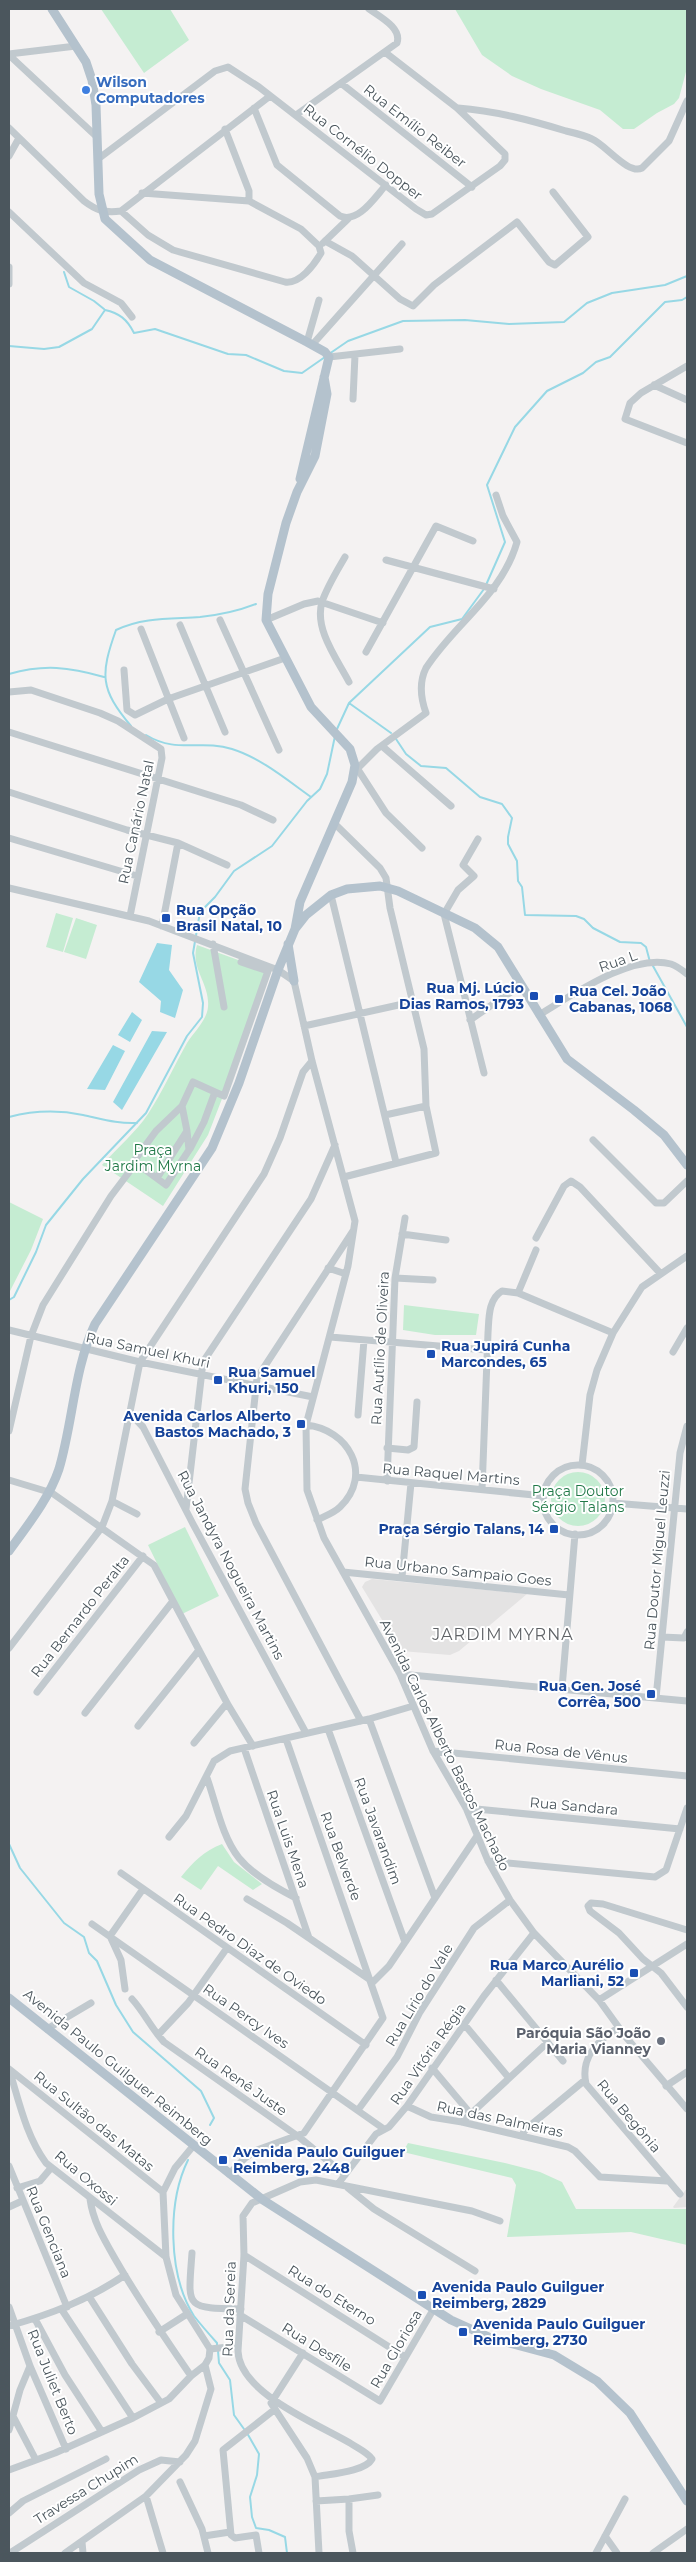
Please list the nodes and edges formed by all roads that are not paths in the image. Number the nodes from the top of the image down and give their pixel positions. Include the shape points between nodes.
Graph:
1 (52, 9) edge
2 (369, 9) edge
3 (76, 46) junction
4 (386, 53) junction
5 (9, 54) edge
6 (342, 84) junction
7 (270, 96) junction
8 (687, 100) edge
9 (254, 108) junction
10 (457, 108) junction
11 (296, 115) junction
12 (9, 128) edge
13 (225, 129) junction
14 (97, 137) junction
15 (18, 138) junction
16 (9, 156) edge
17 (98, 159) junction
18 (386, 185) junction
19 (472, 187) junction
20 (553, 192) dead end
21 (142, 193) junction
22 (249, 201) junction
23 (121, 211) junction
24 (9, 212) edge
25 (103, 212) junction
26 (348, 219) junction
27 (322, 243) junction
28 (402, 244) dead end
29 (9, 267) edge
30 (373, 276) junction
31 (9, 284) edge
32 (319, 300) dead end
33 (132, 318) dead end
34 (310, 344) junction
35 (400, 349) dead end
36 (327, 355) junction
37 (354, 355) junction
38 (687, 366) edge
39 (654, 385) junction
40 (354, 399) dead end
41 (687, 400) edge
42 (687, 443) edge
43 (496, 495) dead end
44 (473, 541) dead end
45 (345, 557) dead end
46 (386, 560) dead end
47 (413, 568) junction
48 (492, 589) junction
49 (322, 602) junction
50 (220, 620) dead end
51 (266, 620) junction
52 (383, 623) junction
53 (180, 625) dead end
54 (140, 628) dead end
55 (366, 652) dead end
56 (285, 658) junction
57 (124, 670) dead end
58 (244, 673) junction
59 (348, 682) dead end
60 (206, 686) junction
61 (9, 692) edge
62 (168, 699) junction
63 (9, 732) edge
64 (225, 732) dead end
65 (184, 738) dead end
66 (382, 746) junction
67 (279, 750) dead end
68 (356, 766) junction
69 (156, 778) junction
70 (9, 792) edge
71 (451, 806) dead end
72 (273, 820) dead end
73 (334, 823) junction
74 (146, 836) junction
75 (9, 838) edge
76 (478, 839) dead end
77 (178, 843) junction
78 (422, 848) dead end
79 (228, 865) dead end
80 (137, 876) junction
81 (9, 888) edge
82 (387, 888) junction
83 (331, 895) junction
84 (444, 914) junction
85 (130, 916) junction
86 (162, 926) junction
87 (295, 929) junction
88 (211, 943) junction
89 (288, 943) junction
90 (242, 962) dead end
91 (278, 970) junction
92 (687, 974) edge
93 (294, 981) junction
94 (521, 985) junction
95 (412, 1002) junction
96 (224, 1007) dead end
97 (360, 1014) junction
98 (539, 1015) junction
99 (470, 1020) junction
100 (304, 1026) junction
101 (312, 1061) junction
102 (484, 1073) dead end
103 (215, 1092) junction
104 (182, 1106) junction
105 (426, 1106) junction
106 (385, 1115) junction
107 (187, 1130) junction
108 (593, 1140) dead end
109 (335, 1145) junction
110 (189, 1150) junction
111 (396, 1162) junction
112 (136, 1163) junction
113 (687, 1165) edge
114 (344, 1177) junction
115 (157, 1178) junction
116 (687, 1181) edge
117 (405, 1218) dead end
118 (354, 1229) junction
119 (402, 1234) junction
120 (536, 1238) dead end
121 (446, 1240) dead end
122 (536, 1250) dead end
123 (687, 1256) edge
124 (328, 1268) junction
125 (660, 1273) junction
126 (346, 1274) junction
127 (395, 1278) junction
128 (433, 1280) dead end
129 (518, 1293) junction
130 (687, 1328) edge
131 (9, 1330) edge
132 (612, 1333) junction
133 (31, 1336) junction
134 (330, 1337) junction
135 (364, 1340) junction
136 (392, 1342) junction
137 (85, 1350) junction
138 (487, 1350) junction
139 (673, 1352) dead end
140 (140, 1362) junction
141 (201, 1374) junction
142 (255, 1384) junction
143 (313, 1397) junction
144 (416, 1402) dead end
145 (130, 1413) junction
146 (358, 1415) dead end
147 (306, 1425) junction
148 (687, 1426) edge
149 (9, 1431) edge
150 (387, 1448) junction
151 (582, 1465) junction
152 (356, 1477) junction
153 (9, 1480) edge
154 (387, 1481) junction
155 (411, 1483) junction
156 (482, 1490) junction
157 (48, 1492) junction
158 (544, 1496) junction
159 (112, 1501) junction
160 (613, 1503) junction
161 (675, 1507) junction
162 (186, 1509) junction
163 (687, 1509) edge
164 (137, 1514) dead end
165 (317, 1520) junction
166 (102, 1527) junction
167 (574, 1534) junction
168 (9, 1551) edge
169 (143, 1556) junction
170 (344, 1572) junction
171 (402, 1577) junction
172 (569, 1595) junction
173 (173, 1601) junction
174 (687, 1632) edge
175 (662, 1637) junction
176 (9, 1648) edge
177 (200, 1650) junction
178 (400, 1674) junction
179 (562, 1688) junction
180 (37, 1692) dead end
181 (656, 1698) junction
182 (687, 1701) edge
183 (227, 1703) junction
184 (413, 1706) junction
185 (85, 1712) dead end
186 (370, 1719) junction
187 (361, 1721) junction
188 (138, 1726) dead end
189 (328, 1729) junction
190 (306, 1733) junction
191 (286, 1739) junction
192 (194, 1744) dead end
193 (253, 1746) junction
194 (244, 1748) junction
195 (433, 1751) junction
196 (687, 1776) edge
197 (207, 1778) junction
198 (466, 1808) junction
199 (687, 1808) edge
200 (680, 1829) junction
201 (477, 1836) junction
202 (169, 1837) dead end
203 (488, 1861) junction
204 (121, 1873) dead end
205 (143, 1889) junction
206 (247, 1898) dead end
207 (296, 1898) junction
208 (435, 1898) junction
209 (510, 1900) junction
210 (92, 1924) dead end
211 (687, 1930) edge
212 (534, 1933) junction
213 (110, 1936) junction
214 (309, 1938) junction
215 (405, 1942) junction
216 (687, 1944) edge
217 (228, 1948) junction
218 (652, 1966) junction
219 (496, 1980) junction
220 (373, 1982) junction
221 (124, 1989) dead end
222 (194, 1994) junction
223 (9, 1998) edge
224 (132, 1999) dead end
225 (599, 2000) junction
226 (91, 2003) dead end
227 (687, 2006) edge
228 (464, 2024) junction
229 (618, 2028) junction
230 (47, 2029) junction
231 (158, 2035) junction
232 (547, 2043) junction
233 (366, 2045) junction
234 (563, 2061) dead end
235 (432, 2068) junction
236 (9, 2069) edge
237 (687, 2072) edge
238 (509, 2078) junction
239 (585, 2080) junction
240 (666, 2086) junction
241 (334, 2092) junction
242 (407, 2106) junction
243 (687, 2109) edge
244 (358, 2110) junction
245 (470, 2113) junction
246 (462, 2122) junction
247 (384, 2129) junction
248 (521, 2136) junction
249 (299, 2137) junction
250 (194, 2145) junction
251 (9, 2166) edge
252 (51, 2168) junction
253 (229, 2174) junction
254 (345, 2175) junction
255 (667, 2182) junction
256 (338, 2184) junction
257 (346, 2186) junction
258 (17, 2188) junction
259 (163, 2192) junction
260 (680, 2194) dead end
261 (90, 2199) junction
262 (263, 2200) junction
263 (22, 2201) junction
264 (9, 2206) edge
265 (500, 2221) dead end
266 (192, 2253) dead end
267 (244, 2255) junction
268 (166, 2257) junction
269 (475, 2271) dead end
270 (124, 2275) junction
271 (90, 2298) junction
272 (9, 2307) edge
273 (64, 2309) junction
274 (433, 2310) junction
275 (240, 2312) junction
276 (187, 2314) junction
277 (35, 2319) junction
278 (16, 2324) junction
279 (9, 2326) edge
280 (159, 2332) junction
281 (238, 2346) junction
282 (210, 2349) junction
283 (304, 2353) junction
284 (405, 2358) junction
285 (205, 2365) junction
286 (30, 2366) junction
287 (190, 2376) junction
288 (272, 2399) junction
289 (380, 2401) joint
290 (161, 2404) junction
291 (274, 2410) junction
292 (14, 2418) junction
293 (133, 2418) junction
294 (9, 2430) edge
295 (102, 2432) junction
296 (66, 2449) junction
297 (106, 2459) dead end
298 (36, 2460) junction
299 (180, 2462) junction
300 (9, 2470) edge
301 (315, 2477) junction
302 (180, 2482) dead end
303 (378, 2494) dead end
304 (146, 2496) junction
305 (349, 2499) junction
306 (625, 2499) dead end
307 (316, 2501) junction
308 (687, 2501) edge
309 (9, 2513) edge
310 (687, 2529) edge
311 (230, 2532) junction
312 (204, 2536) junction
313 (605, 2536) junction
314 (82, 2542) junction
315 (656, 2552) edge
316 (10, 2553) edge
317 (65, 2553) edge
318 (83, 2553) edge
319 (163, 2553) edge
320 (208, 2553) edge
321 (259, 2553) edge
322 (319, 2553) edge
323 (353, 2553) edge
324 (596, 2553) edge
325 (617, 2553) edge

1 - 3 main road
2 - 4 street via 398,34 397,43
3 - 5 street
3 - 14 main road via 92,80
4 - 6 street
4 - 10 street, Rua Cornélio Dopper
5 - 14 street
6 - 11 street
6 - 19 street, Rua Emílio Reiber
7 - 9 street
7 - 11 street, Rua Cornélio Dopper
7 - 17 street, Rua Cornélio Dopper via 233,68 220,68
8 - 10 street via 669,141 637,170 628,167 589,137 513,115
9 - 13 street
9 - 26 street via 277,165
10 - 19 street, Rua Cornélio Dopper via 505,154 504,163
11 - 18 street, Rua Cornélio Dopper
12 - 15 street
13 - 21 street
13 - 22 street via 249,191
14 - 17 main road
15 - 16 street
15 - 25 street via 84,201
17 - 25 main road
18 - 19 street, Rua Cornélio Dopper via 416,209 429,215
18 - 26 street
20 - 30 street via 588,237 555,265 549,262 517,222 434,285 415,306 406,304
21 - 22 street
21 - 23 street
22 - 27 street via 291,222
23 - 25 street
23 - 27 street via 142,230 173,250 285,282 296,281 309,268 320,255
24 - 33 street via 84,283 121,303
25 - 34 main road via 110,224 150,260
26 - 27 street
27 - 30 street via 352,256
28 - 30 street
29 - 31 street
30 - 34 street
32 - 34 street
34 - 36 main road
35 - 37 street
36 - 37 street
36 - 51 main road via 324,377 327,394 315,456 296,492 286,522 271,580
37 - 40 street
38 - 39 street
39 - 41 street
39 - 42 street via 630,403 625,419
43 - 48 street via 507,525 518,542 508,568
44 - 47 street via 436,526
45 - 49 street
46 - 47 street
47 - 48 street
47 - 52 street
48 - 66 street via 426,668 422,680 422,702 426,713
49 - 51 street via 311,602
49 - 52 street
49 - 59 street via 320,614 324,632
50 - 58 street
51 - 56 main road
52 - 55 street
53 - 60 street
54 - 62 street
56 - 58 street
56 - 68 main road via 311,707 345,741
57 - 62 street via 130,714 137,715
58 - 60 street
58 - 67 street
60 - 62 street
60 - 64 street
61 - 69 street, Rua Canário Natal via 41,692 118,721 161,749 162,758
62 - 65 street
63 - 69 street
66 - 68 street
66 - 71 street
68 - 73 main road
68 - 78 street via 386,813
69 - 72 street via 240,805
69 - 74 street, Rua Canário Natal
70 - 74 street
73 - 82 street via 380,868
73 - 87 main road via 300,902
74 - 77 street
74 - 80 street, Rua Canário Natal
75 - 80 street
76 - 84 street via 463,865 474,876 458,890
77 - 79 street
77 - 86 street
80 - 85 street, Rua Canário Natal
81 - 85 street
82 - 83 main road via 348,889
82 - 84 main road
82 - 95 street
83 - 87 main road
83 - 97 street
84 - 94 main road via 475,928 498,947
84 - 99 street
85 - 86 street
86 - 88 street
87 - 89 main road
88 - 91 street
88 - 96 street
89 - 91 main road
89 - 93 main road
90 - 103 street via 268,971 224,1096
91 - 93 street
91 - 137 main road via 239,1083 212,1148 109,1301
92 - 98 street, Rua L via 669,963 651,963 607,976
93 - 100 street, Avenida Carlos Alberto Bastos Machado
94 - 98 main road
94 - 99 street
95 - 97 street
95 - 105 street via 424,1049
97 - 100 street
97 - 106 street
98 - 113 main road via 567,1060 664,1135
99 - 102 street
100 - 101 street, Avenida Carlos Alberto Bastos Machado
101 - 109 street, Avenida Carlos Alberto Bastos Machado
101 - 140 street via 303,1072 264,1174
103 - 104 street via 193,1082
103 - 110 street
104 - 107 street
104 - 112 street via 156,1131
105 - 106 street
105 - 111 street via 436,1153
106 - 111 street
107 - 110 street
107 - 115 street
108 - 116 street via 656,1203 664,1204
109 - 114 street, Avenida Carlos Alberto Bastos Machado
109 - 141 street via 311,1199 203,1362
110 - 115 street via 166,1185
111 - 114 street
112 - 115 street
112 - 133 street via 52,1288
114 - 118 street, Avenida Carlos Alberto Bastos Machado
117 - 119 street, Rua Autílio de Oliveira
118 - 124 street
118 - 126 street, Avenida Carlos Alberto Bastos Machado
119 - 121 street
119 - 127 street, Rua Autílio de Oliveira
120 - 125 street via 564,1186 572,1181
122 - 129 street
123 - 125 street
124 - 126 street
124 - 142 street via 264,1364
125 - 132 street via 635,1295
126 - 134 street, Avenida Carlos Alberto Bastos Machado
127 - 128 street
127 - 136 street, Rua Autílio de Oliveira
129 - 132 street
129 - 138 street via 502,1291 492,1302
130 - 139 street
131 - 133 street, Rua Samuel Khuri
132 - 151 street via 596,1370 589,1397
133 - 137 street, Rua Samuel Khuri
133 - 149 street
134 - 135 street
134 - 143 street, Avenida Carlos Alberto Bastos Machado
135 - 136 street
135 - 146 street
136 - 138 street
136 - 150 street, Rua Autílio de Oliveira
137 - 140 street, Rua Samuel Khuri
137 - 157 main road via 58,1471
138 - 156 street
140 - 141 street, Rua Samuel Khuri
140 - 145 street
141 - 142 street, Rua Samuel Khuri
141 - 162 street
142 - 143 street, Rua Samuel Khuri
142 - 187 street via 246,1476 248,1503
143 - 147 street, Avenida Carlos Alberto Bastos Machado
144 - 150 street via 414,1446 408,1450
145 - 159 street
145 - 162 street, Rua Jandyra Nogueira Martins via 143,1427
147 - 152 street via 331,1432 344,1443 353,1458
147 - 165 street, Avenida Carlos Alberto Bastos Machado via 307,1490
148 - 161 street, Rua Doutor Miguel Leuzzi via 680,1453
150 - 154 street, Rua Autílio de Oliveira
151 - 158 street via 559,1471 547,1484
151 - 160 street via 594,1469 607,1480
152 - 154 street, Rua Raquel Martins
152 - 165 street via 341,1506
153 - 157 street
154 - 155 street, Rua Raquel Martins
155 - 156 street, Rua Raquel Martins
155 - 171 street
156 - 158 street, Rua Raquel Martins
157 - 166 street
157 - 168 main road
158 - 167 street via 544,1506 550,1519 560,1529
159 - 164 street
159 - 166 street
160 - 161 street
160 - 167 street via 602,1524 587,1533
161 - 163 street
161 - 175 street, Rua Doutor Miguel Leuzzi
162 - 190 street, Rua Jandyra Nogueira Martins
165 - 170 street, Avenida Carlos Alberto Bastos Machado
166 - 169 street
166 - 176 street
167 - 172 street
169 - 173 street via 154,1565
169 - 180 street, Rua Bernardo Peralta
170 - 171 street, Rua Urbano Sampaio Goes
170 - 178 street, Avenida Carlos Alberto Bastos Machado
171 - 172 street, Rua Urbano Sampaio Goes
172 - 179 street
173 - 177 street
173 - 185 street
174 - 175 street via 684,1638
175 - 181 street, Rua Doutor Miguel Leuzzi
177 - 183 street
177 - 188 street
178 - 179 street
178 - 184 street, Avenida Carlos Alberto Bastos Machado
179 - 181 street
181 - 182 street
183 - 192 street
183 - 193 street
184 - 186 street
184 - 195 street, Avenida Carlos Alberto Bastos Machado
186 - 187 street
186 - 208 street
187 - 189 street
189 - 190 street
189 - 215 street, Rua Javarandim
190 - 191 street
191 - 193 street
191 - 220 street, Rua Belverde
193 - 194 street
194 - 197 street via 214,1761
194 - 207 street, Rua Luis Mena
195 - 196 street, Rua Rosa de Vênus
195 - 198 street, Avenida Carlos Alberto Bastos Machado
197 - 202 street via 186,1816
197 - 207 street via 224,1828 238,1856 264,1879
198 - 200 street, Rua Sandara
198 - 201 street, Avenida Carlos Alberto Bastos Machado
199 - 200 street
200 - 203 street via 666,1870 655,1876
201 - 203 street, Avenida Carlos Alberto Bastos Machado
201 - 208 street
203 - 209 street, Avenida Carlos Alberto Bastos Machado
204 - 205 street, Rua Pedro Diaz de Oviedo
205 - 213 street
205 - 217 street, Rua Pedro Diaz de Oviedo
206 - 214 street
207 - 214 street, Rua Luis Mena
208 - 215 street
209 - 212 street, Avenida Carlos Alberto Bastos Machado
209 - 244 street, Rua Lírio do Vale via 474,1928 420,2012 397,2057
210 - 213 street, Rua Percy Ives
211 - 218 street via 609,1906 588,1904 590,1911 619,1933
212 - 219 street, Rua Vitória Régia
212 - 225 street, Avenida Carlos Alberto Bastos Machado
213 - 221 street via 123,1969
213 - 222 street, Rua Percy Ives
214 - 220 street
215 - 220 street
216 - 218 street
217 - 222 street
217 - 233 street, Rua Pedro Diaz de Oviedo
218 - 225 street
218 - 227 street
219 - 228 street, Rua Vitória Régia
219 - 232 street
220 - 233 street, Rua Belverde via 384,2018
222 - 231 street
222 - 241 street, Rua Percy Ives
223 - 230 main road, Avenida Paulo Guilguer Reimberg
224 - 231 street, Rua Renê Juste
225 - 229 street, Avenida Carlos Alberto Bastos Machado
226 - 230 street
228 - 235 street, Rua Vitória Régia
228 - 238 street
229 - 239 street, Rua Begônia via 590,2052
229 - 240 street, Avenida Carlos Alberto Bastos Machado
230 - 250 main road, Avenida Paulo Guilguer Reimberg
231 - 249 street, Rua Renê Juste
232 - 234 street
232 - 238 street
233 - 241 street
235 - 242 street, Rua Vitória Régia
235 - 245 street
236 - 252 street, Rua Oxossi via 34,2145
236 - 259 street, Rua Sultão das Matas
237 - 240 street
238 - 245 street
239 - 248 street
239 - 255 street, Rua Begônia
240 - 243 street, Avenida Carlos Alberto Bastos Machado
241 - 244 street, Rua Percy Ives
241 - 249 street
242 - 246 street, Rua das Palmeiras via 431,2117
242 - 247 street, Rua Vitória Régia
244 - 247 street, Rua Percy Ives
245 - 246 street
246 - 248 street, Rua das Palmeiras
247 - 254 street, Rua Vitória Régia via 376,2134
248 - 255 street, Rua das Palmeiras via 568,2147 600,2177
249 - 253 street via 257,2150
249 - 254 street, Rua Renê Juste
250 - 253 main road, Avenida Paulo Guilguer Reimberg
250 - 259 street via 175,2168
251 - 258 street, Rua Genciana
252 - 258 street via 40,2181
252 - 261 street, Rua Oxossi
253 - 262 main road, Avenida Paulo Guilguer Reimberg
254 - 256 street, Rua Vitória Régia
255 - 260 street, Rua Begônia
256 - 257 street, Rua da Sereia
256 - 262 street, Rua da Sereia via 307,2181
257 - 265 street, Rua da Sereia via 472,2211
257 - 269 street via 374,2208
258 - 263 street, Rua Genciana
259 - 268 street
261 - 268 street, Rua Oxossi
261 - 270 street via 100,2231
262 - 267 street, Rua da Sereia via 252,2203 243,2216
262 - 274 main road, Avenida Paulo Guilguer Reimberg
263 - 264 street
263 - 273 street, Rua Genciana
266 - 275 street via 190,2292 193,2301 201,2307
267 - 275 street, Rua da Sereia
267 - 284 street, Rua do Eterno
268 - 276 street via 176,2295
270 - 271 street
270 - 280 street
271 - 273 street
271 - 290 street
272 - 278 street, Rua Juliet Berto
273 - 277 street
273 - 293 street, Rua Genciana
274 - 284 street, Rua Gloriosa
274 - 308 main road, Avenida Paulo Guilguer Reimberg via 491,2338 554,2355 597,2381 630,2413
275 - 281 street, Rua da Sereia
275 - 283 street, Rua Desfile
276 - 280 street
276 - 282 street
277 - 278 street
277 - 295 street
278 - 279 street
278 - 286 street, Rua Juliet Berto
280 - 287 street
281 - 282 street
281 - 288 street, Rua da Sereia via 242,2370 257,2388
282 - 285 street
283 - 288 street
283 - 289 street, Rua Desfile
284 - 289 street, Rua Gloriosa
285 - 287 street
285 - 299 street via 211,2385 210,2394 195,2441
286 - 292 street
286 - 296 street, Rua Juliet Berto
287 - 290 street
288 - 291 street
288 - 301 street, Rua da Sereia via 372,2459 357,2469
290 - 293 street
291 - 301 street via 307,2458
291 - 311 street via 223,2450
292 - 294 street
292 - 298 street
293 - 295 street
295 - 296 street
296 - 298 street
297 - 309 street via 23,2501
298 - 300 street
299 - 304 street
299 - 316 street, Travessa Chupim via 162,2460 139,2470
301 - 307 street
302 - 312 street
303 - 305 street
304 - 314 street
304 - 319 street
305 - 307 street
305 - 323 street
306 - 313 street
307 - 322 street
310 - 315 street
311 - 312 street
311 - 321 street via 235,2538 256,2535
312 - 320 street
313 - 324 street
313 - 325 street
314 - 317 street
314 - 318 street

